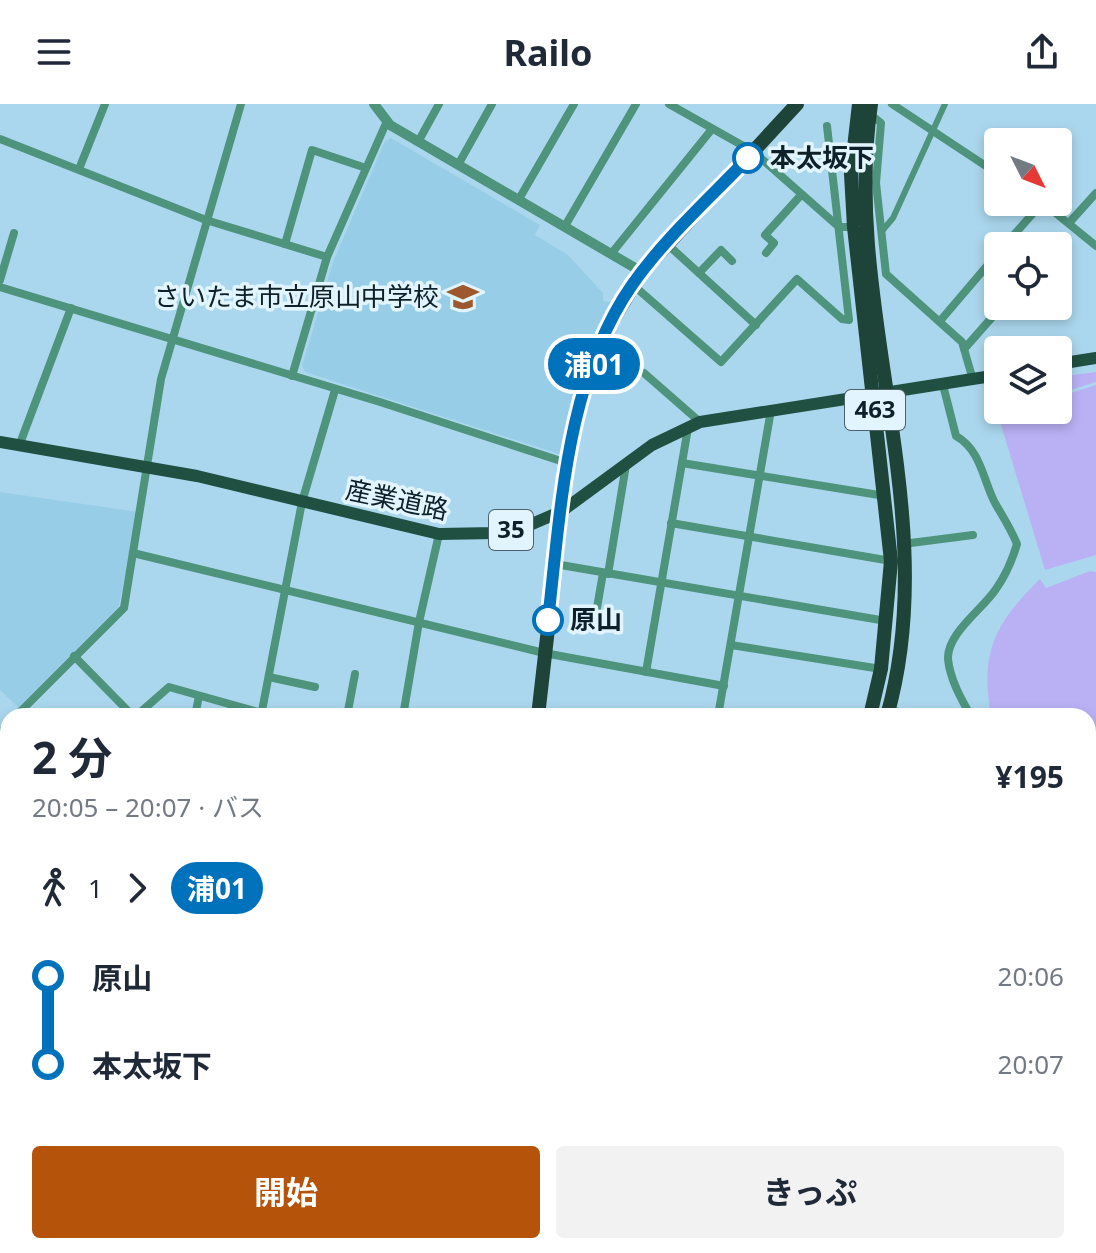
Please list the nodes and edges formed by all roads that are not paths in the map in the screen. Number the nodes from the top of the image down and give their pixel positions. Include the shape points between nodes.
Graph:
1 (105, 104) edge
2 (241, 104) edge
3 (374, 104) edge
4 (439, 104) edge
5 (492, 104) edge
6 (574, 104) edge
7 (636, 104) edge
8 (669, 104) edge
9 (797, 104) edge
10 (892, 104) edge
11 (945, 104) edge
12 (866, 107) edge
13 (387, 121) junction
14 (827, 126) dead end
15 (712, 129) junction
16 (931, 132) junction
17 (0, 139) edge
18 (418, 142) junction
19 (754, 152) junction
20 (458, 165) junction
21 (984, 165) edge
22 (366, 168) junction
23 (79, 169) junction
24 (1096, 193) edge
25 (801, 195) junction
26 (519, 199) junction
27 (1030, 216) edge
28 (1060, 216) edge
29 (206, 220) junction
30 (1069, 223) junction
31 (565, 226) junction
32 (853, 228) junction
33 (882, 231) junction
34 (1016, 232) edge
35 (14, 233) dead end
36 (285, 244) junction
37 (667, 244) junction
38 (1096, 246) edge
39 (766, 253) dead end
40 (611, 254) junction
41 (327, 257) junction
42 (732, 261) dead end
43 (984, 270) edge
44 (642, 272) junction
45 (699, 273) junction
46 (0, 280) edge
47 (632, 284) junction
48 (0, 287) edge
49 (71, 308) junction
50 (990, 320) edge
51 (940, 321) junction
52 (756, 325) junction
53 (170, 338) junction
54 (965, 348) junction
55 (1096, 358) edge
56 (1072, 362) edge
57 (644, 373) dead end
58 (292, 376) junction
59 (984, 378) edge
60 (973, 380) junction
61 (943, 385) junction
62 (335, 390) junction
63 (880, 396) junction
64 (771, 409) junction
65 (694, 425) junction
66 (0, 442) edge
67 (19, 446) junction
68 (567, 463) junction
69 (682, 463) junction
70 (626, 465) junction
71 (149, 467) junction
72 (760, 475) junction
73 (886, 497) junction
74 (302, 502) junction
75 (562, 511) junction
76 (671, 523) junction
77 (439, 534) junction
78 (973, 535) dead end
79 (749, 538) junction
80 (903, 544) junction
81 (133, 553) junction
82 (891, 561) junction
83 (554, 564) junction
84 (606, 574) junction
85 (661, 584) junction
86 (286, 588) junction
87 (739, 597) junction
88 (886, 621) junction
89 (419, 622) junction
90 (594, 625) dead end
91 (731, 645) junction
92 (544, 653) junction
93 (74, 656) junction
94 (881, 669) junction
95 (646, 672) junction
96 (355, 674) dead end
97 (269, 677) junction
98 (724, 686) junction
99 (315, 687) dead end
100 (199, 696) junction
101 (24, 708) edge
102 (126, 708) edge
103 (144, 708) edge
104 (197, 708) edge
105 (239, 708) edge
106 (263, 708) edge
107 (349, 708) edge
108 (404, 708) edge
109 (539, 708) edge
110 (720, 708) edge
111 (872, 708) edge
112 (889, 708) edge
113 (967, 708) edge

1 - 23 street
2 - 29 street
3 - 13 street
4 - 18 street
5 - 20 street
6 - 26 street
7 - 31 street
8 - 15 street
9 - 19 highway
10 - 16 street
11 - 16 street
12 - 32 highway, 463
12 - 33 street via 881,120 876,183
13 - 18 street
13 - 22 street
14 - 32 street
15 - 19 street
15 - 40 street
16 - 21 street
16 - 33 street via 893,218
17 - 23 street
18 - 20 street
19 - 25 street
19 - 37 highway
20 - 26 street
22 - 36 street via 312,150
22 - 41 street
23 - 29 street
24 - 30 street
25 - 32 street
25 - 39 street via 765,235 774,243
26 - 31 street
27 - 34 street
28 - 30 street
29 - 36 street
29 - 53 street
30 - 38 street
31 - 40 street
32 - 33 street
32 - 52 street via 849,320 797,279
32 - 63 highway, 463
33 - 51 street via 886,274
35 - 46 street
36 - 41 street
37 - 44 highway
37 - 45 street
40 - 44 street
41 - 58 street
42 - 45 street via 721,250
43 - 51 street
44 - 47 highway
45 - 52 street
47 - 52 street via 721,362
47 - 68 highway via 596,359
48 - 49 street
49 - 53 street
49 - 67 street
50 - 54 street
51 - 54 street
53 - 58 street
53 - 71 street
54 - 60 street
55 - 56 main road
57 - 65 street
58 - 62 street
59 - 60 main road, 産業道路 / 35
60 - 61 main road, 産業道路 / 35
61 - 63 main road, 産業道路 / 35
61 - 113 street via 956,436 982,467 1017,544 1011,565 953,639 948,658
62 - 68 street
62 - 74 street
63 - 64 main road, 産業道路 / 35
63 - 73 highway, 463
63 - 80 highway, 463
64 - 65 main road, 産業道路 / 35
64 - 72 street
65 - 69 street
65 - 70 main road, 産業道路 / 35
66 - 67 main road, 産業道路 / 35
67 - 71 main road, 産業道路 / 35
68 - 75 highway
69 - 72 street
69 - 76 street
70 - 75 main road, 産業道路 / 35
70 - 84 street
71 - 74 main road, 産業道路 / 35
71 - 81 street
72 - 73 street
72 - 79 street
73 - 82 highway, 463
74 - 77 main road, 産業道路 / 35
74 - 86 street
75 - 77 main road, 産業道路 / 35 via 495,533
75 - 83 highway
76 - 79 street
76 - 85 street
77 - 89 street
78 - 80 street
79 - 82 street
79 - 87 street
80 - 112 highway, 463 via 902,628
81 - 86 street
81 - 93 street via 121,615
82 - 88 highway, 463
83 - 84 street
83 - 92 highway
84 - 85 street
84 - 90 street
85 - 87 street
85 - 95 street
86 - 89 street
86 - 97 street
87 - 88 street
87 - 91 street
88 - 94 highway, 463
89 - 92 street
89 - 108 street
91 - 94 street
91 - 98 street
92 - 95 street
92 - 109 highway
93 - 101 street
93 - 102 street
94 - 111 highway, 463
95 - 98 street
96 - 107 street
97 - 99 street
97 - 106 street
98 - 110 street
100 - 103 street via 169,687
100 - 104 street
100 - 105 street

